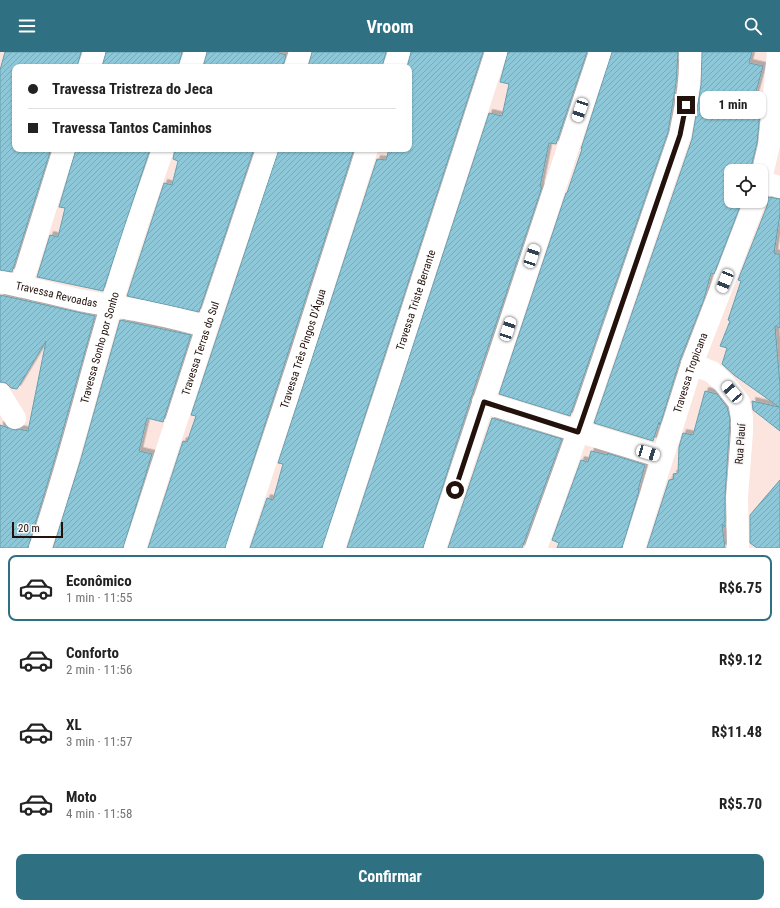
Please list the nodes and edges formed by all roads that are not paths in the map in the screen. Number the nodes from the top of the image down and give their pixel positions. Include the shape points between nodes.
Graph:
1 (94, 52) edge
2 (195, 52) edge
3 (300, 52) edge
4 (399, 52) edge
5 (496, 52) edge
6 (600, 52) edge
7 (690, 52) edge
8 (778, 52) edge
9 (90, 64) edge
10 (191, 64) edge
11 (296, 64) edge
12 (395, 64) edge
13 (63, 152) edge
14 (162, 152) edge
15 (266, 152) edge
16 (366, 152) edge
17 (765, 164) edge
18 (768, 183) edge
19 (780, 187) edge
20 (752, 208) edge
21 (10, 284) edge
22 (111, 305) junction
23 (207, 327) junction
24 (692, 364) junction
25 (0, 394) edge
26 (484, 402) junction
27 (15, 418) dead end
28 (578, 432) junction
29 (662, 457) junction
30 (40, 548) edge
31 (135, 548) edge
32 (237, 548) edge
33 (334, 548) edge
34 (436, 548) edge
35 (536, 548) edge
36 (634, 548) edge
37 (738, 548) edge

1 - 9 street
2 - 10 street
3 - 11 street
4 - 12 street
5 - 33 street, Travessa Triste Berrante
6 - 26 street
7 - 28 street via 689,90 680,135
8 - 17 street via 769,145
13 - 21 street
14 - 22 street, Travessa Sonho por Sonho
15 - 23 street, Travessa Terras do Sul
16 - 32 street, Travessa Três Pingos D'Água
18 - 19 street
20 - 24 street, Travessa Tropicana
21 - 22 street, Travessa Revoadas
22 - 23 street, Travessa Revoadas
22 - 30 street, Travessa Sonho por Sonho via 67,465
23 - 31 street, Travessa Terras do Sul
24 - 29 street, Travessa Tropicana
24 - 37 street, Rua Piauí via 712,372 739,402 742,432 737,497
25 - 27 street
26 - 28 street
26 - 34 street
28 - 29 street
28 - 35 street
29 - 36 street, Travessa Tropicana

